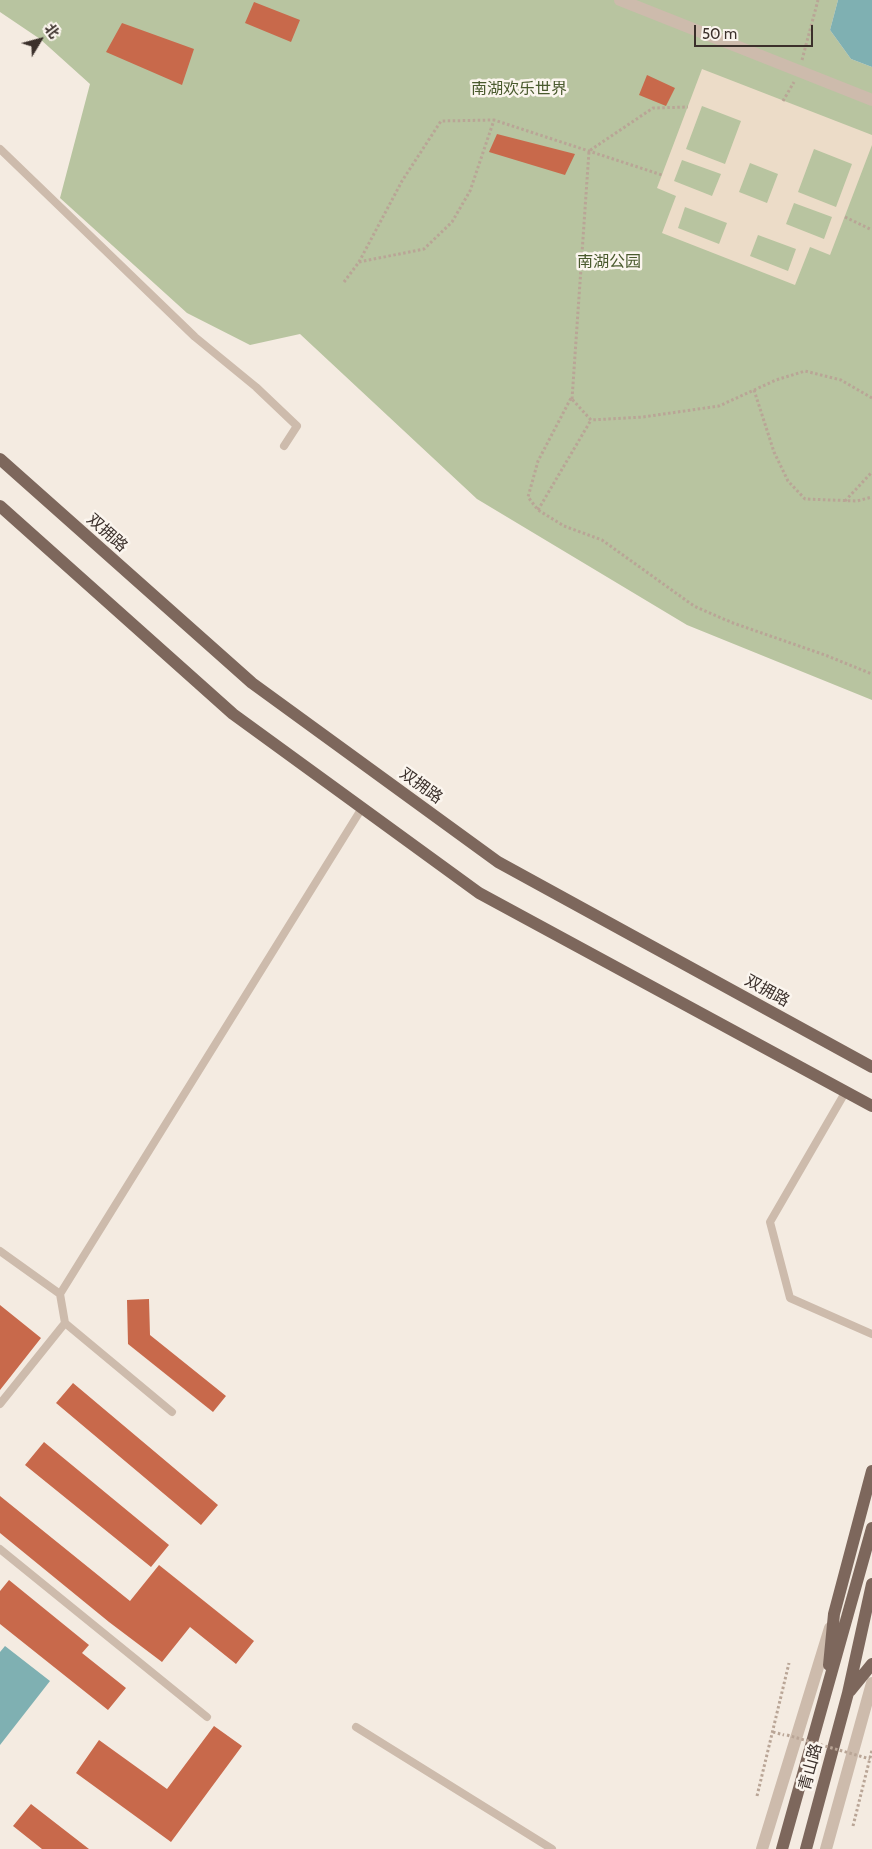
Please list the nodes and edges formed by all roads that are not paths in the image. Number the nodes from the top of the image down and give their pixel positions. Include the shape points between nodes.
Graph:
1 (620, 0) edge
2 (872, 100) edge
3 (0, 149) edge
4 (284, 446) dead end
5 (0, 459) edge
6 (0, 506) edge
7 (362, 808) junction
8 (870, 1065) edge
9 (846, 1091) junction
10 (872, 1106) edge
11 (0, 1251) edge
12 (60, 1294) junction
13 (65, 1323) junction
14 (872, 1334) edge
15 (0, 1404) edge
16 (172, 1412) dead end
17 (872, 1471) edge
18 (872, 1528) edge
19 (0, 1549) edge
20 (872, 1584) edge
21 (834, 1614) junction
22 (872, 1664) edge
23 (872, 1682) edge
24 (848, 1693) junction
25 (825, 1703) junction
26 (207, 1717) dead end
27 (356, 1728) dead end
28 (552, 1849) edge
29 (762, 1849) edge
30 (782, 1849) edge
31 (806, 1849) edge
32 (826, 1849) edge

1 - 2 street
3 - 4 lane via 195,337 256,387 296,426
5 - 8 main road, 双拥路 via 252,683 498,862
6 - 7 main road via 233,714
7 - 9 main road via 479,893
7 - 12 lane
9 - 10 main road
9 - 14 lane via 770,1222 790,1298
11 - 12 lane
12 - 13 lane
13 - 15 lane
13 - 16 lane
17 - 21 main road
18 - 25 main road
19 - 26 lane
20 - 24 main road, 青山路
21 - 25 main road
21 - 29 street
22 - 24 main road
23 - 32 street
24 - 31 main road, 青山路
25 - 30 main road, 青山路
27 - 28 lane

